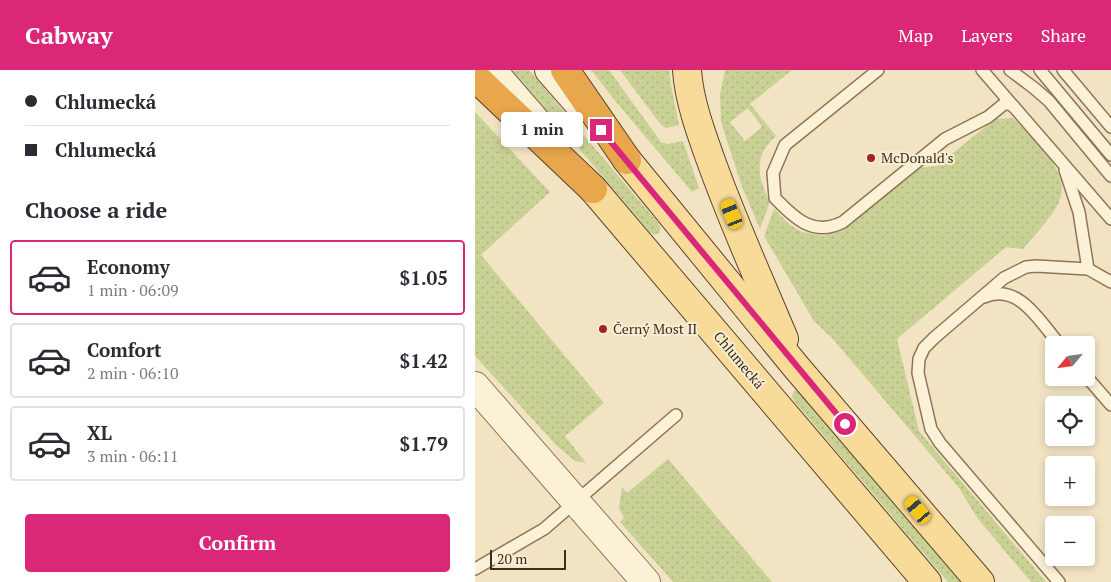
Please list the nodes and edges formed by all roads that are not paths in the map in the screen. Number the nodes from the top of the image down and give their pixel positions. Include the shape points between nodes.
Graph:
1 (492, 70) edge
2 (549, 70) edge
3 (565, 70) edge
4 (687, 70) edge
5 (878, 70) edge
6 (982, 70) edge
7 (1010, 70) edge
8 (1040, 70) edge
9 (1063, 70) edge
10 (475, 77) edge
11 (1014, 107) junction
12 (1111, 127) edge
13 (1111, 154) edge
14 (627, 160) junction
15 (1062, 163) junction
16 (1111, 176) edge
17 (593, 189) junction
18 (1111, 206) edge
19 (1111, 219) edge
20 (1088, 269) junction
21 (1111, 282) edge
22 (978, 300) junction
23 (1052, 336) edge
24 (797, 368) junction
25 (475, 386) edge
26 (1095, 386) edge
27 (1111, 405) edge
28 (676, 415) dead end
29 (577, 502) junction
30 (475, 569) edge
31 (924, 579) edge
32 (645, 582) edge
33 (980, 582) edge
34 (1059, 582) edge

1 - 17 main road, Chlumecká
2 - 14 main road
3 - 14 highway
4 - 24 main road via 693,104 720,186
5 - 11 lane via 785,145 773,173 775,198 798,220 823,228 843,222 945,139 988,117 1004,104
6 - 11 lane
7 - 16 lane via 1035,88
8 - 13 lane
9 - 12 lane
10 - 17 highway
11 - 15 lane
14 - 24 main road
15 - 18 lane
15 - 19 lane
15 - 20 lane via 1079,212
17 - 31 main road, Chlumecká
20 - 21 lane
20 - 22 lane via 1026,268 1004,278
22 - 23 lane via 990,294 1003,293 1014,297 1024,303
22 - 34 lane via 924,348 919,359 918,373 931,429
24 - 33 main road
25 - 29 main road
26 - 27 lane
28 - 29 lane
29 - 30 lane via 544,529
29 - 32 main road

